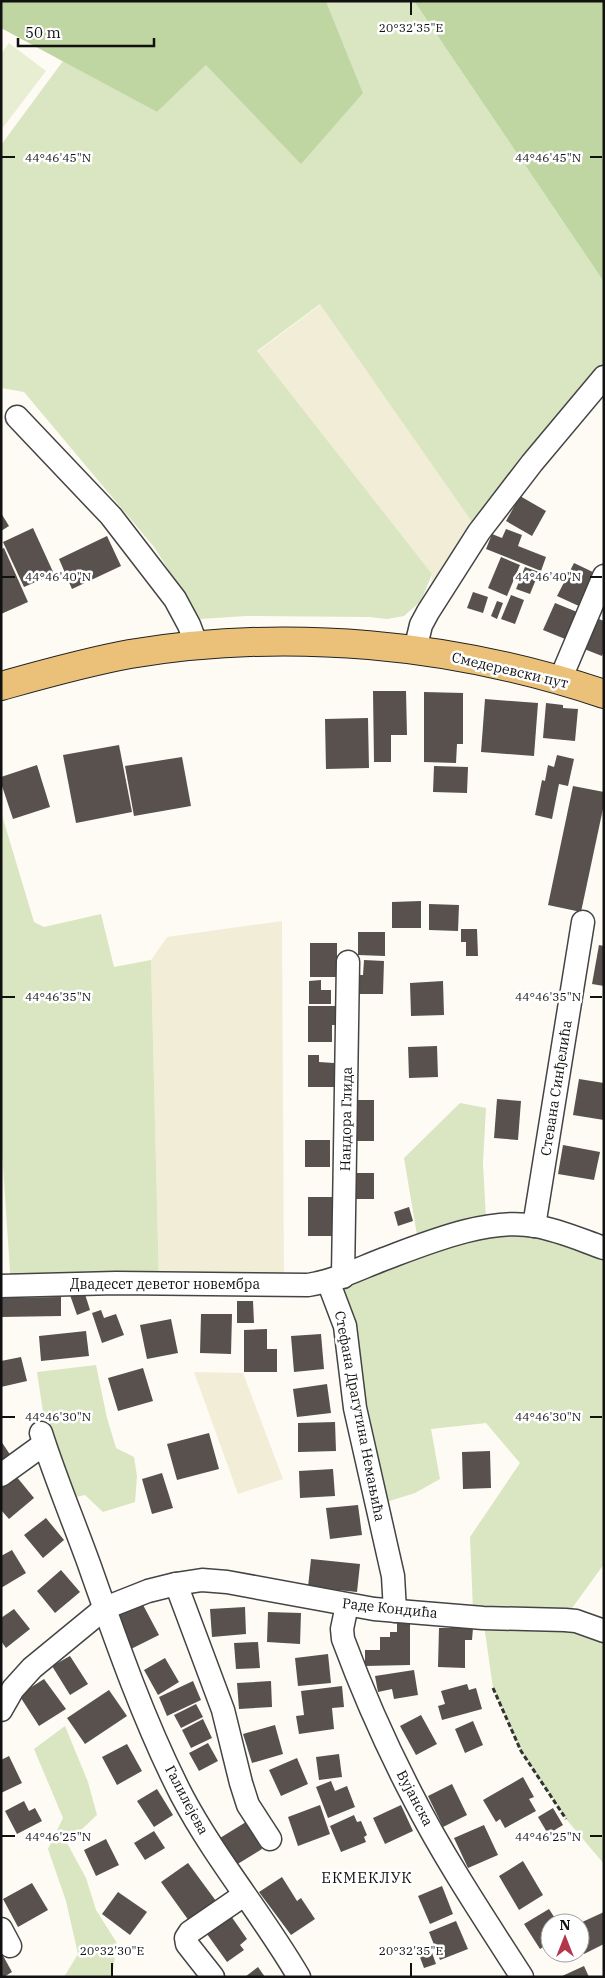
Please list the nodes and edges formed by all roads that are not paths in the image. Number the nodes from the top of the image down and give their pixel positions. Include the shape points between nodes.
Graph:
1 (604, 377) edge
2 (17, 417) dead end
3 (604, 576) edge
4 (197, 646) junction
5 (415, 650) junction
6 (560, 680) junction
7 (1, 686) edge
8 (604, 694) edge
9 (583, 922) dead end
10 (348, 962) dead end
11 (534, 1226) junction
12 (604, 1248) edge
13 (336, 1279) junction
14 (1, 1286) edge
15 (1, 1475) edge
16 (176, 1584) junction
17 (347, 1605) junction
18 (105, 1608) junction
19 (395, 1611) junction
20 (604, 1631) edge
21 (1, 1710) edge
22 (270, 1839) dead end
23 (244, 1895) junction
24 (213, 1977) edge
25 (299, 1977) edge
26 (522, 1977) edge

1 - 5 street via 532,462 479,532 428,612
2 - 4 street via 111,516 175,599
3 - 6 street
4 - 5 main road, Смедеревски пут via 311,642
4 - 7 main road, Смедеревски пут via 106,659
5 - 6 main road, Смедеревски пут via 502,665
6 - 8 main road, Смедеревски пут
9 - 11 street, Стевана Синђелића
10 - 13 street, Нандора Глида
11 - 12 street
11 - 13 street via 498,1224 475,1229 383,1259
13 - 14 street, Двадесет деветог новембра via 300,1285 116,1283
13 - 19 street, Стефана Драгутина Немањића via 355,1408 393,1576
15 - 18 street, Галилејева via 42,1438
16 - 17 street, Раде Кондића via 202,1580 227,1582
16 - 18 street, Раде Кондића
16 - 22 street via 223,1710 248,1805
17 - 19 street, Раде Кондића
17 - 26 street, Вујанска via 343,1639 376,1722 451,1865
18 - 21 street, Раде Кондића via 32,1668 13,1689
18 - 23 street, Галилејева via 182,1795
19 - 20 street, Раде Кондића via 576,1621
23 - 24 street via 186,1938
23 - 25 street, Галилејева

